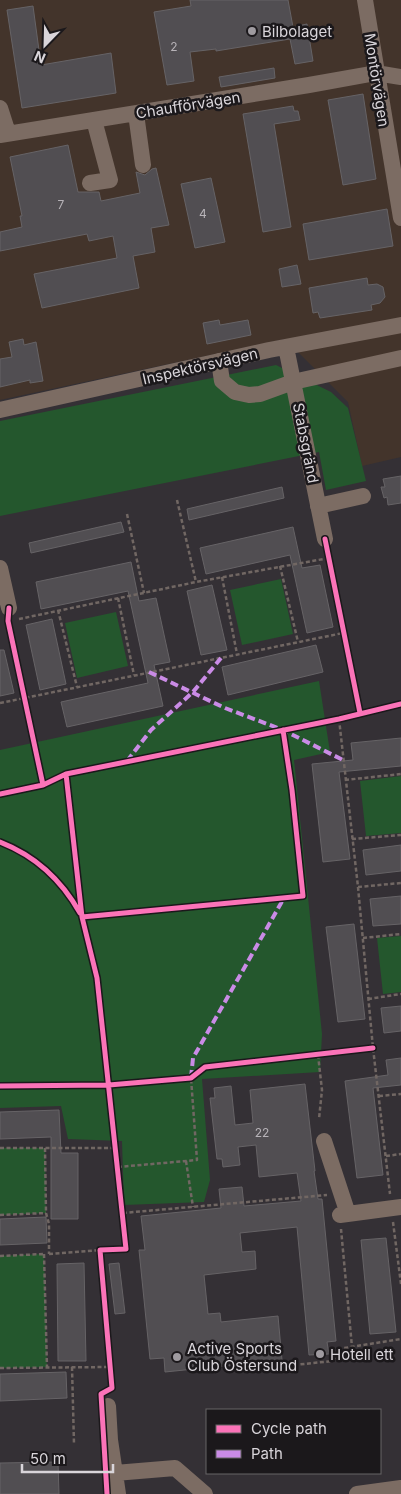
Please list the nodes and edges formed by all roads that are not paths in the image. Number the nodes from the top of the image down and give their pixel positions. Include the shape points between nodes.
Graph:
1 (365, 0) edge
2 (376, 73) junction
3 (401, 77) edge
4 (0, 108) edge
5 (94, 120) junction
6 (137, 121) dead end
7 (4, 134) edge
8 (143, 165) dead end
9 (90, 183) dead end
10 (399, 197) edge
11 (401, 218) edge
12 (401, 325) edge
13 (286, 347) junction
14 (401, 358) edge
15 (219, 361) junction
16 (293, 382) junction
17 (0, 410) edge
18 (362, 496) dead end
19 (318, 506) junction
20 (325, 539) road end
21 (0, 568) edge
22 (13, 614) road end
23 (324, 1141) dead end
24 (396, 1208) edge
25 (108, 1406) dead end
26 (115, 1473) junction
27 (401, 1488) edge
28 (375, 1493) edge
29 (118, 1494) edge
30 (205, 1494) edge
31 (357, 1494) edge

1 - 2 street, Montörvägen
2 - 3 street, Chaufförvägen
2 - 5 street, Chaufförvägen
2 - 10 street, Montörvägen
4 - 7 street
5 - 7 street, Chaufförvägen
5 - 9 street via 110,180
6 - 8 street
10 - 11 street, Montörvägen
12 - 13 street, Inspektörsvägen
13 - 15 street, Inspektörsvägen
13 - 16 street, Stabsgränd
14 - 16 street
15 - 16 street via 222,381 236,392 260,394
15 - 17 street, Inspektörsvägen
16 - 19 street, Stabsgränd
18 - 19 street
19 - 20 street, Stabsgränd
21 - 22 street
23 - 24 street via 344,1214
25 - 26 street
26 - 29 street
26 - 30 street via 175,1468
27 - 28 street
28 - 31 street

